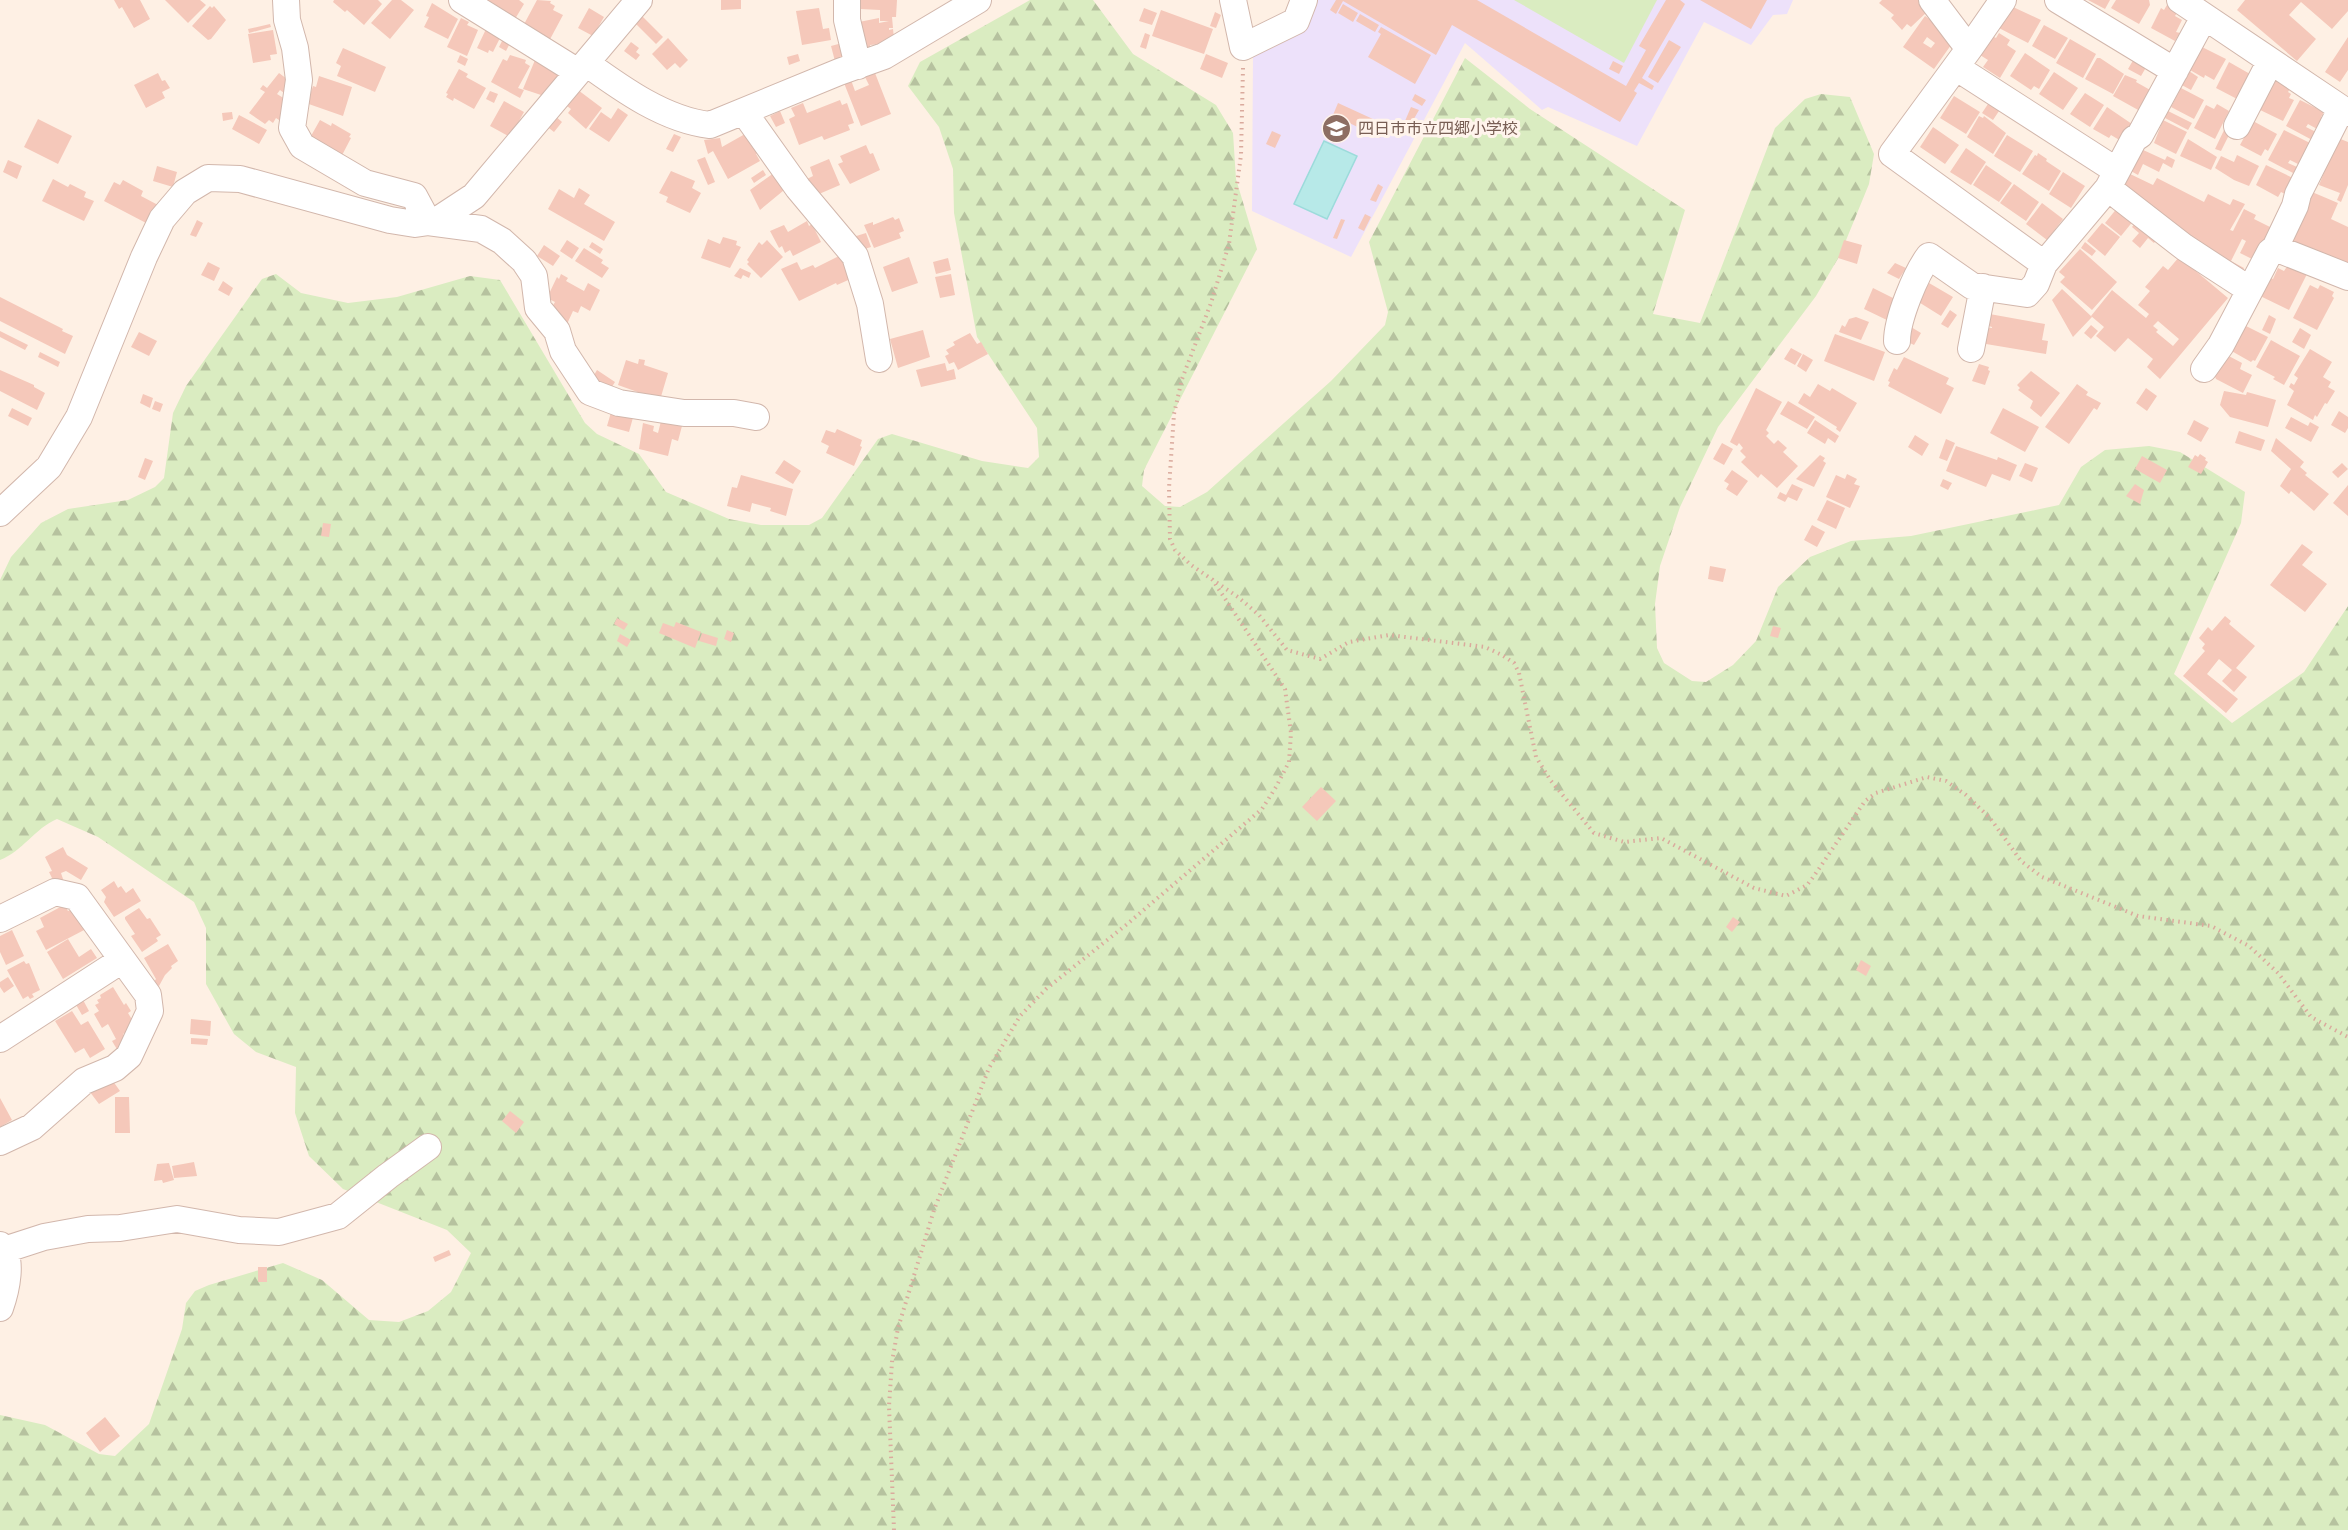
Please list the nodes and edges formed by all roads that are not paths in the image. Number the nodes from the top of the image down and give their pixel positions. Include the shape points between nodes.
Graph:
1 (286, 0) edge
2 (462, 0) edge
3 (639, 0) edge
4 (847, 0) edge
5 (978, 0) edge
6 (1233, 0) edge
7 (1932, 0) edge
8 (2003, 0) edge
9 (2058, 0) edge
10 (2194, 6) edge
11 (1296, 14) edge
12 (1963, 58) junction
13 (2270, 62) junction
14 (858, 66) junction
15 (582, 67) junction
16 (2175, 71) junction
17 (2344, 111) edge
18 (744, 112) junction
19 (2237, 126) dead end
20 (2112, 179) junction
21 (428, 222) junction
22 (2275, 248) junction
23 (2044, 264) junction
24 (2348, 277) edge
25 (1983, 287) junction
26 (2250, 290) junction
27 (1896, 341) dead end
28 (1971, 349) dead end
29 (879, 359) dead end
30 (2204, 369) dead end
31 (756, 417) dead end
32 (0, 513) edge
33 (0, 919) edge
34 (122, 960) junction
35 (0, 1039) edge
36 (0, 1142) edge
37 (428, 1147) dead end
38 (2, 1248) edge
39 (0, 1308) edge

1 - 21 street via 299,80 292,128 302,146 365,183 414,196
2 - 15 street
3 - 15 street
4 - 14 street via 847,20
5 - 14 street via 884,56
6 - 11 street via 1243,47
7 - 12 street
8 - 12 street
9 - 16 street
10 - 13 street
10 - 16 street
12 - 20 street
12 - 23 street via 1892,154
13 - 17 street
13 - 19 street
14 - 18 street
15 - 18 street via 689,123 710,125
15 - 21 street via 474,196
16 - 20 street
17 - 22 street via 2298,194
18 - 29 street via 798,188 855,256 870,304
20 - 23 street
20 - 26 street via 2184,246
21 - 31 street via 481,229 524,261 534,276 538,308 557,331 563,351 590,392 619,403 684,413
21 - 32 street via 390,220 240,178 208,178 185,192 162,219 79,417 49,467
22 - 24 street
22 - 26 street
23 - 25 street via 2027,294
25 - 27 street via 1972,286 1929,256 1919,269 1897,328
25 - 28 street
26 - 30 street
33 - 34 street via 55,892 77,897
34 - 35 street
34 - 36 street via 148,995 150,1011 129,1056 114,1068 84,1081 32,1127
37 - 38 street via 338,1216 279,1232 239,1230 177,1219 77,1231
38 - 39 street via 8,1267

